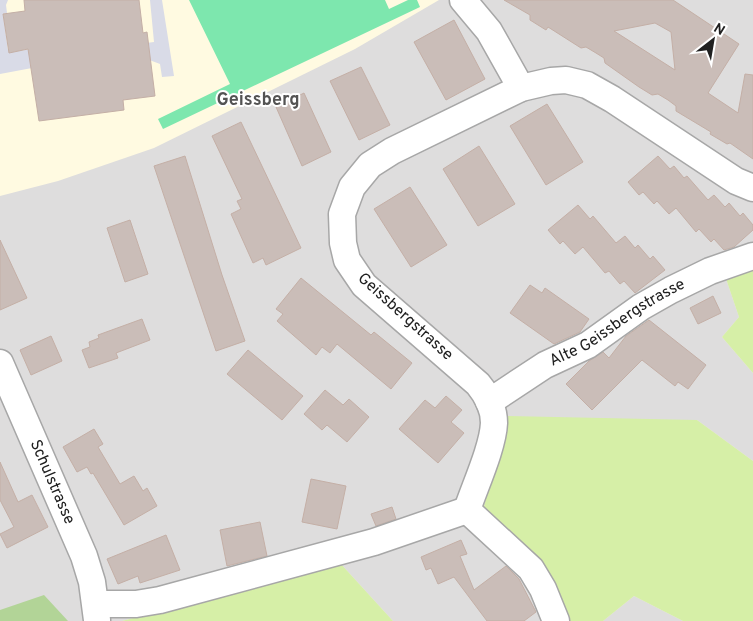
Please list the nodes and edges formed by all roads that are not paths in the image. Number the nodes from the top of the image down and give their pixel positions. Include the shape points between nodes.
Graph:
1 (463, 0) edge
2 (521, 88) junction
3 (753, 188) edge
4 (753, 256) edge
5 (0, 363) edge
6 (490, 402) junction
7 (467, 510) junction
8 (97, 612) edge
9 (556, 621) edge

1 - 2 street via 489,31
2 - 3 street, Geissbergstrasse via 566,80 587,86 736,181
2 - 6 street, Geissbergstrasse via 370,165 352,187 342,214 347,260 359,279 470,376
4 - 6 street, Alte Geissbergstrasse via 710,271 671,290 588,345 545,365
5 - 8 street, Schulstrasse via 74,530 92,582
6 - 7 street, Geissbergstrasse via 493,431
7 - 8 street via 374,542 160,600
7 - 9 street via 531,569

